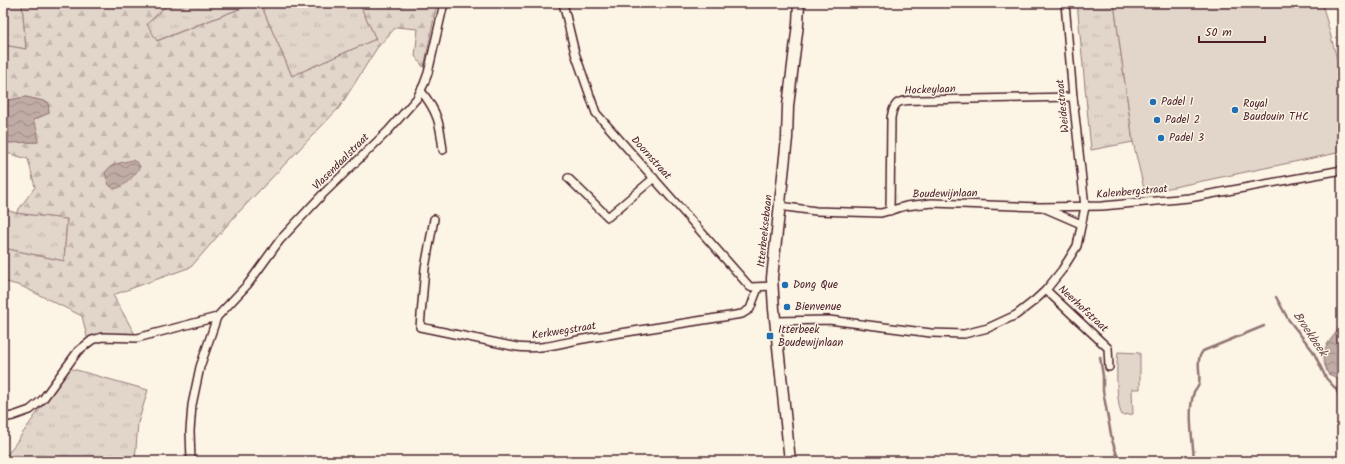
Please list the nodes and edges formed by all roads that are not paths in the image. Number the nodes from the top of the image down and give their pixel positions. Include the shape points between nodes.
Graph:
1 (444, 3) edge
2 (563, 3) edge
3 (799, 3) edge
4 (1065, 3) edge
5 (421, 91) junction
6 (1073, 97) junction
7 (443, 150) dead end
8 (1342, 170) edge
9 (568, 178) dead end
10 (654, 178) junction
11 (779, 206) junction
12 (1040, 207) junction
13 (1085, 207) junction
14 (890, 211) junction
15 (434, 219) dead end
16 (1081, 224) junction
17 (772, 286) junction
18 (758, 288) junction
19 (1046, 290) junction
20 (216, 317) junction
21 (775, 320) junction
22 (1109, 367) dead end
23 (3, 418) edge
24 (191, 461) edge
25 (790, 461) edge

1 - 5 street, Vlasendaalstraat via 428,73
2 - 10 street, Doornstraat via 575,53 596,113
3 - 11 main road, Itterbeeksebaan
4 - 6 street, Weidestraat
5 - 7 street via 438,117
5 - 20 street, Vlasendaalstraat via 388,131 280,240 248,284
6 - 13 street, Weidestraat
6 - 14 street, Hockeylaan via 920,100 896,103 891,118
8 - 13 street, Kalenbergstraat via 1189,198
9 - 10 street via 608,217
10 - 18 street, Doornstraat via 750,287
11 - 14 street, Boudewijnlaan via 816,211
11 - 17 main road, Itterbeeksebaan
12 - 13 street, Boudewijnlaan
12 - 14 street, Boudewijnlaan via 932,203
12 - 16 street, Boudewijnlaan
13 - 16 street, Kalenbergstraat
15 - 18 street, Kerkwegstraat via 425,268 420,328 530,349 550,347 578,340 742,314 750,309
16 - 19 street, Kalenbergstraat via 1077,246
17 - 18 street
17 - 21 main road, Itterbeeksebaan
19 - 21 street, Kalenbergstraat via 1016,315 988,328 964,334 931,333 829,320
19 - 22 street, Neerhofstraat via 1108,348
20 - 23 street via 137,338 102,337 92,340 78,351 43,399 30,410
20 - 24 street, Vlasendaalstraat via 200,367 192,404
21 - 25 main road, Itterbeeksebaan

